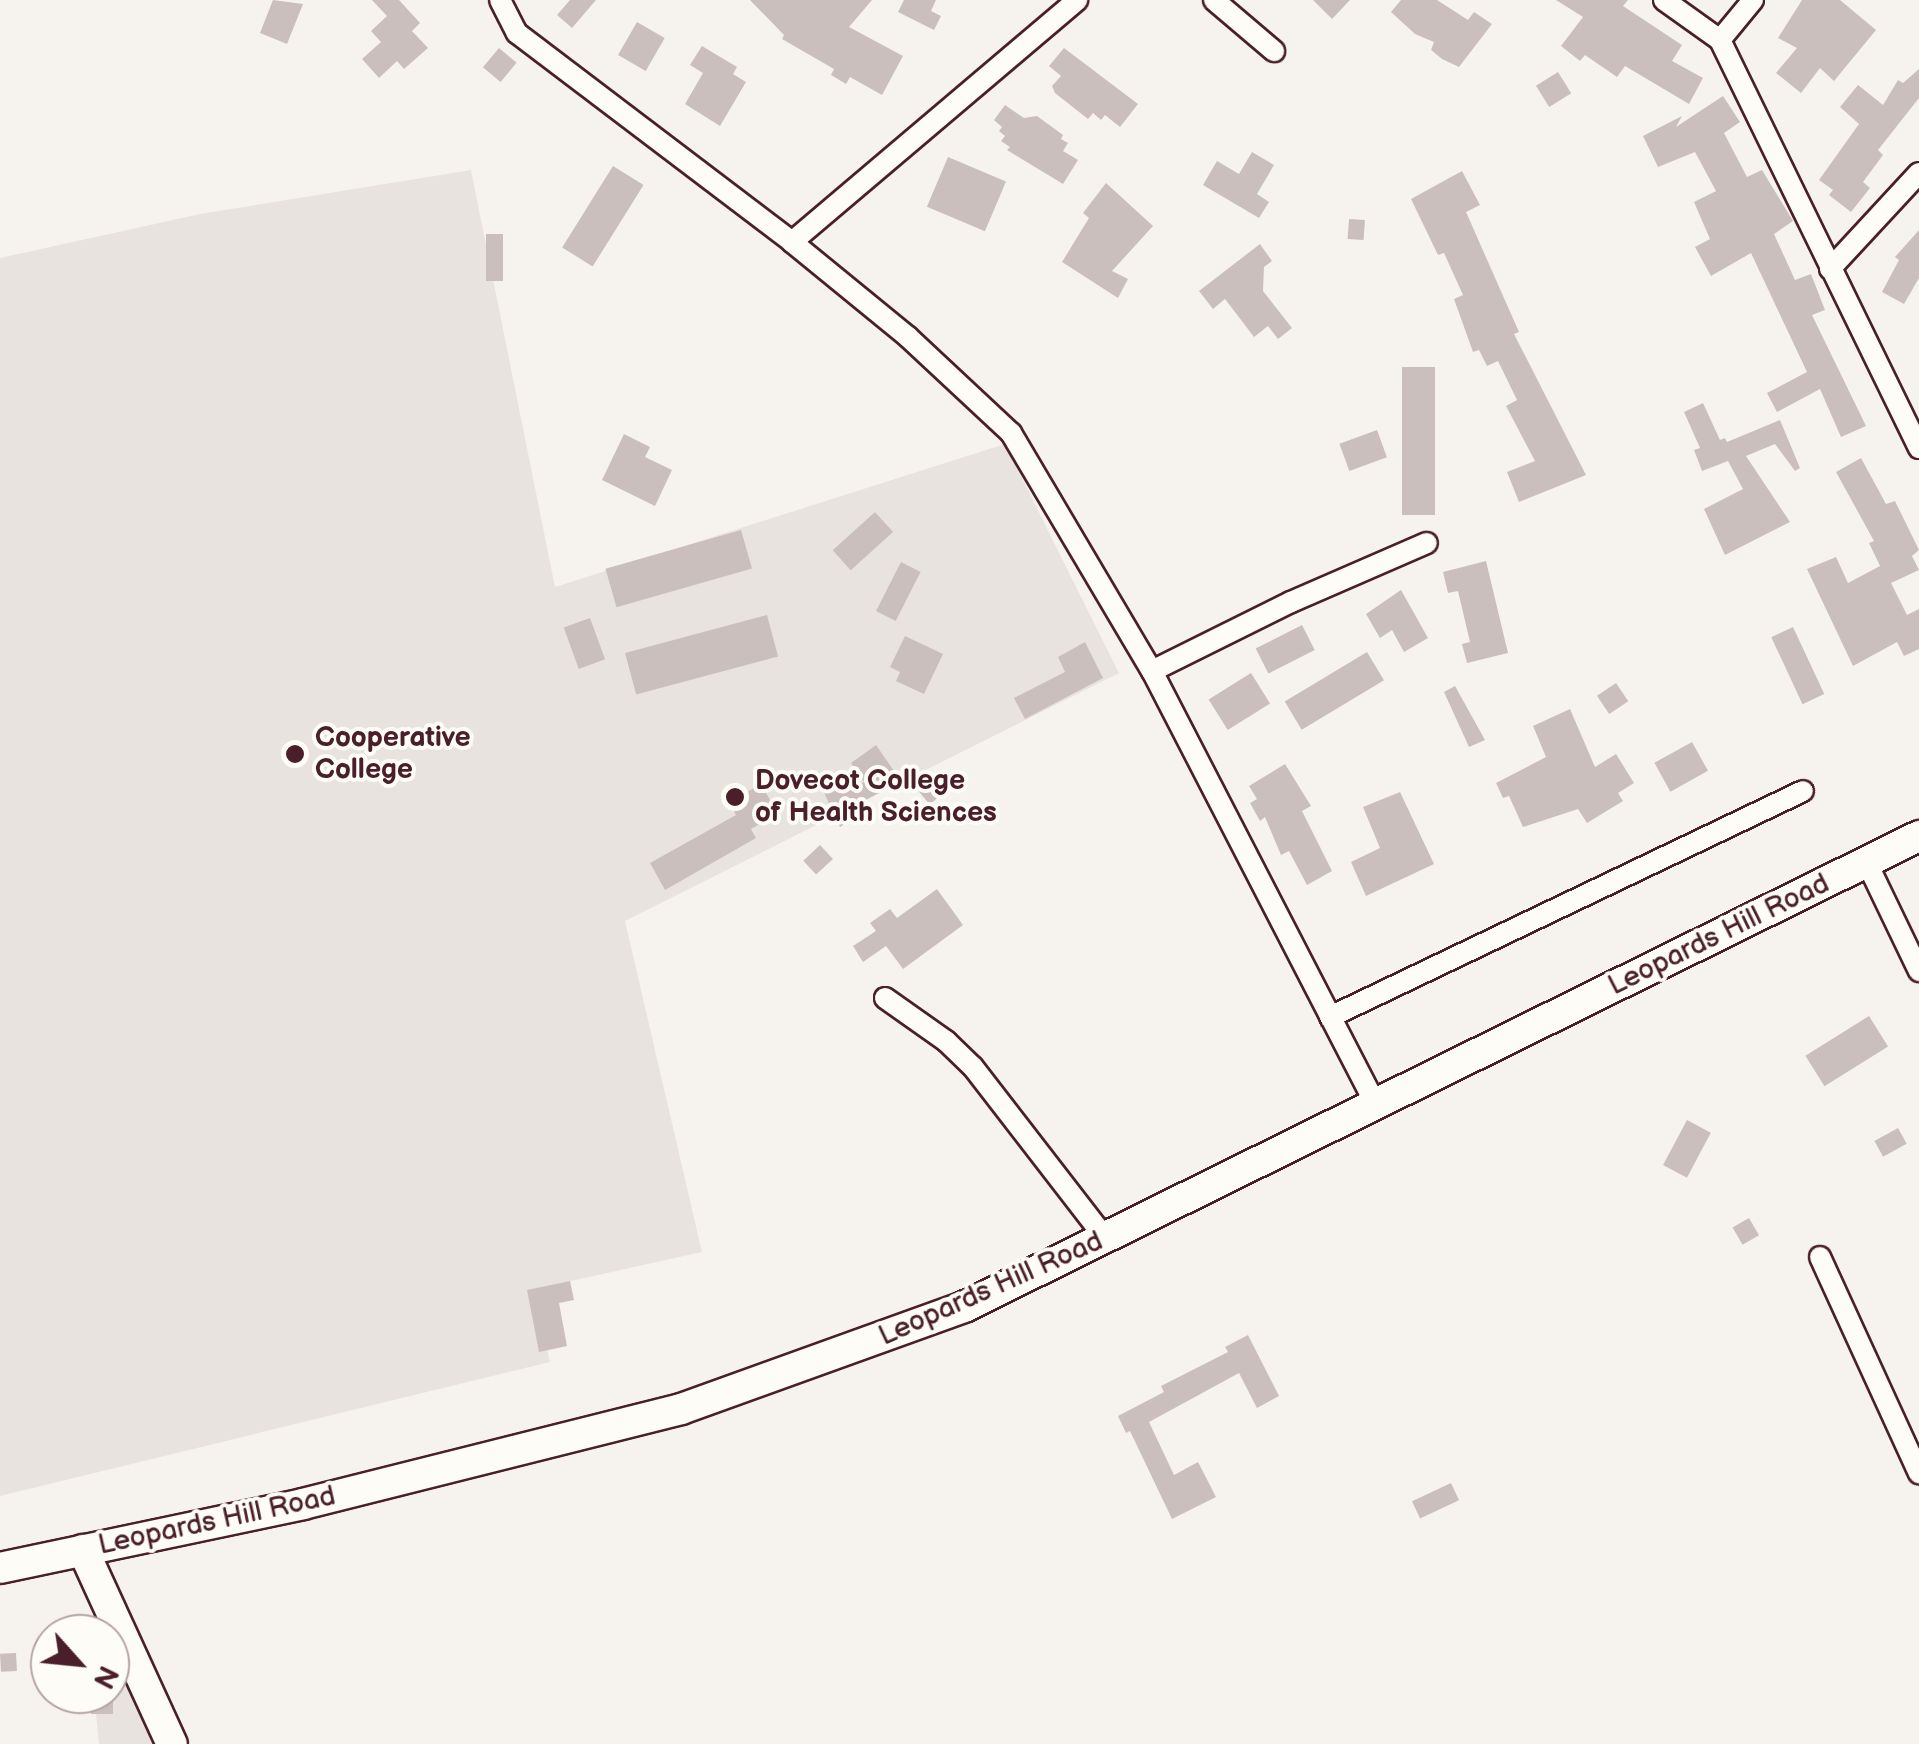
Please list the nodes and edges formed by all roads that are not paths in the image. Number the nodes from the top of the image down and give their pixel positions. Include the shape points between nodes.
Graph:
1 (500, 0) edge
2 (1077, 0) edge
3 (1214, 0) edge
4 (1664, 0) edge
5 (1753, 0) edge
6 (1720, 40) junction
7 (1274, 51) dead end
8 (1919, 172) edge
9 (792, 242) junction
10 (1830, 269) junction
11 (1919, 448) edge
12 (1427, 543) dead end
13 (1152, 671) junction
14 (1803, 791) dead end
15 (1919, 836) edge
16 (1867, 862) junction
17 (1919, 970) edge
18 (885, 998) dead end
19 (1330, 1017) junction
20 (1375, 1103) junction
21 (1106, 1239) junction
22 (1820, 1258) dead end
23 (1919, 1472) edge
24 (83, 1550) junction
25 (0, 1568) edge
26 (172, 1744) edge

1 - 9 street via 517,33
2 - 9 street
3 - 7 street
4 - 6 street
5 - 6 street
6 - 10 street
8 - 10 street
9 - 13 street via 1011,433
10 - 11 street
12 - 13 street
13 - 19 street
14 - 19 street
15 - 16 main road, Leopards Hill Road
16 - 17 street
16 - 20 main road, Leopards Hill Road
18 - 21 street via 973,1067
19 - 20 street
20 - 21 main road, Leopards Hill Road
21 - 24 main road, Leopards Hill Road via 964,1307 680,1409 302,1504
22 - 23 street
24 - 25 main road, Leopards Hill Road
24 - 26 main road

